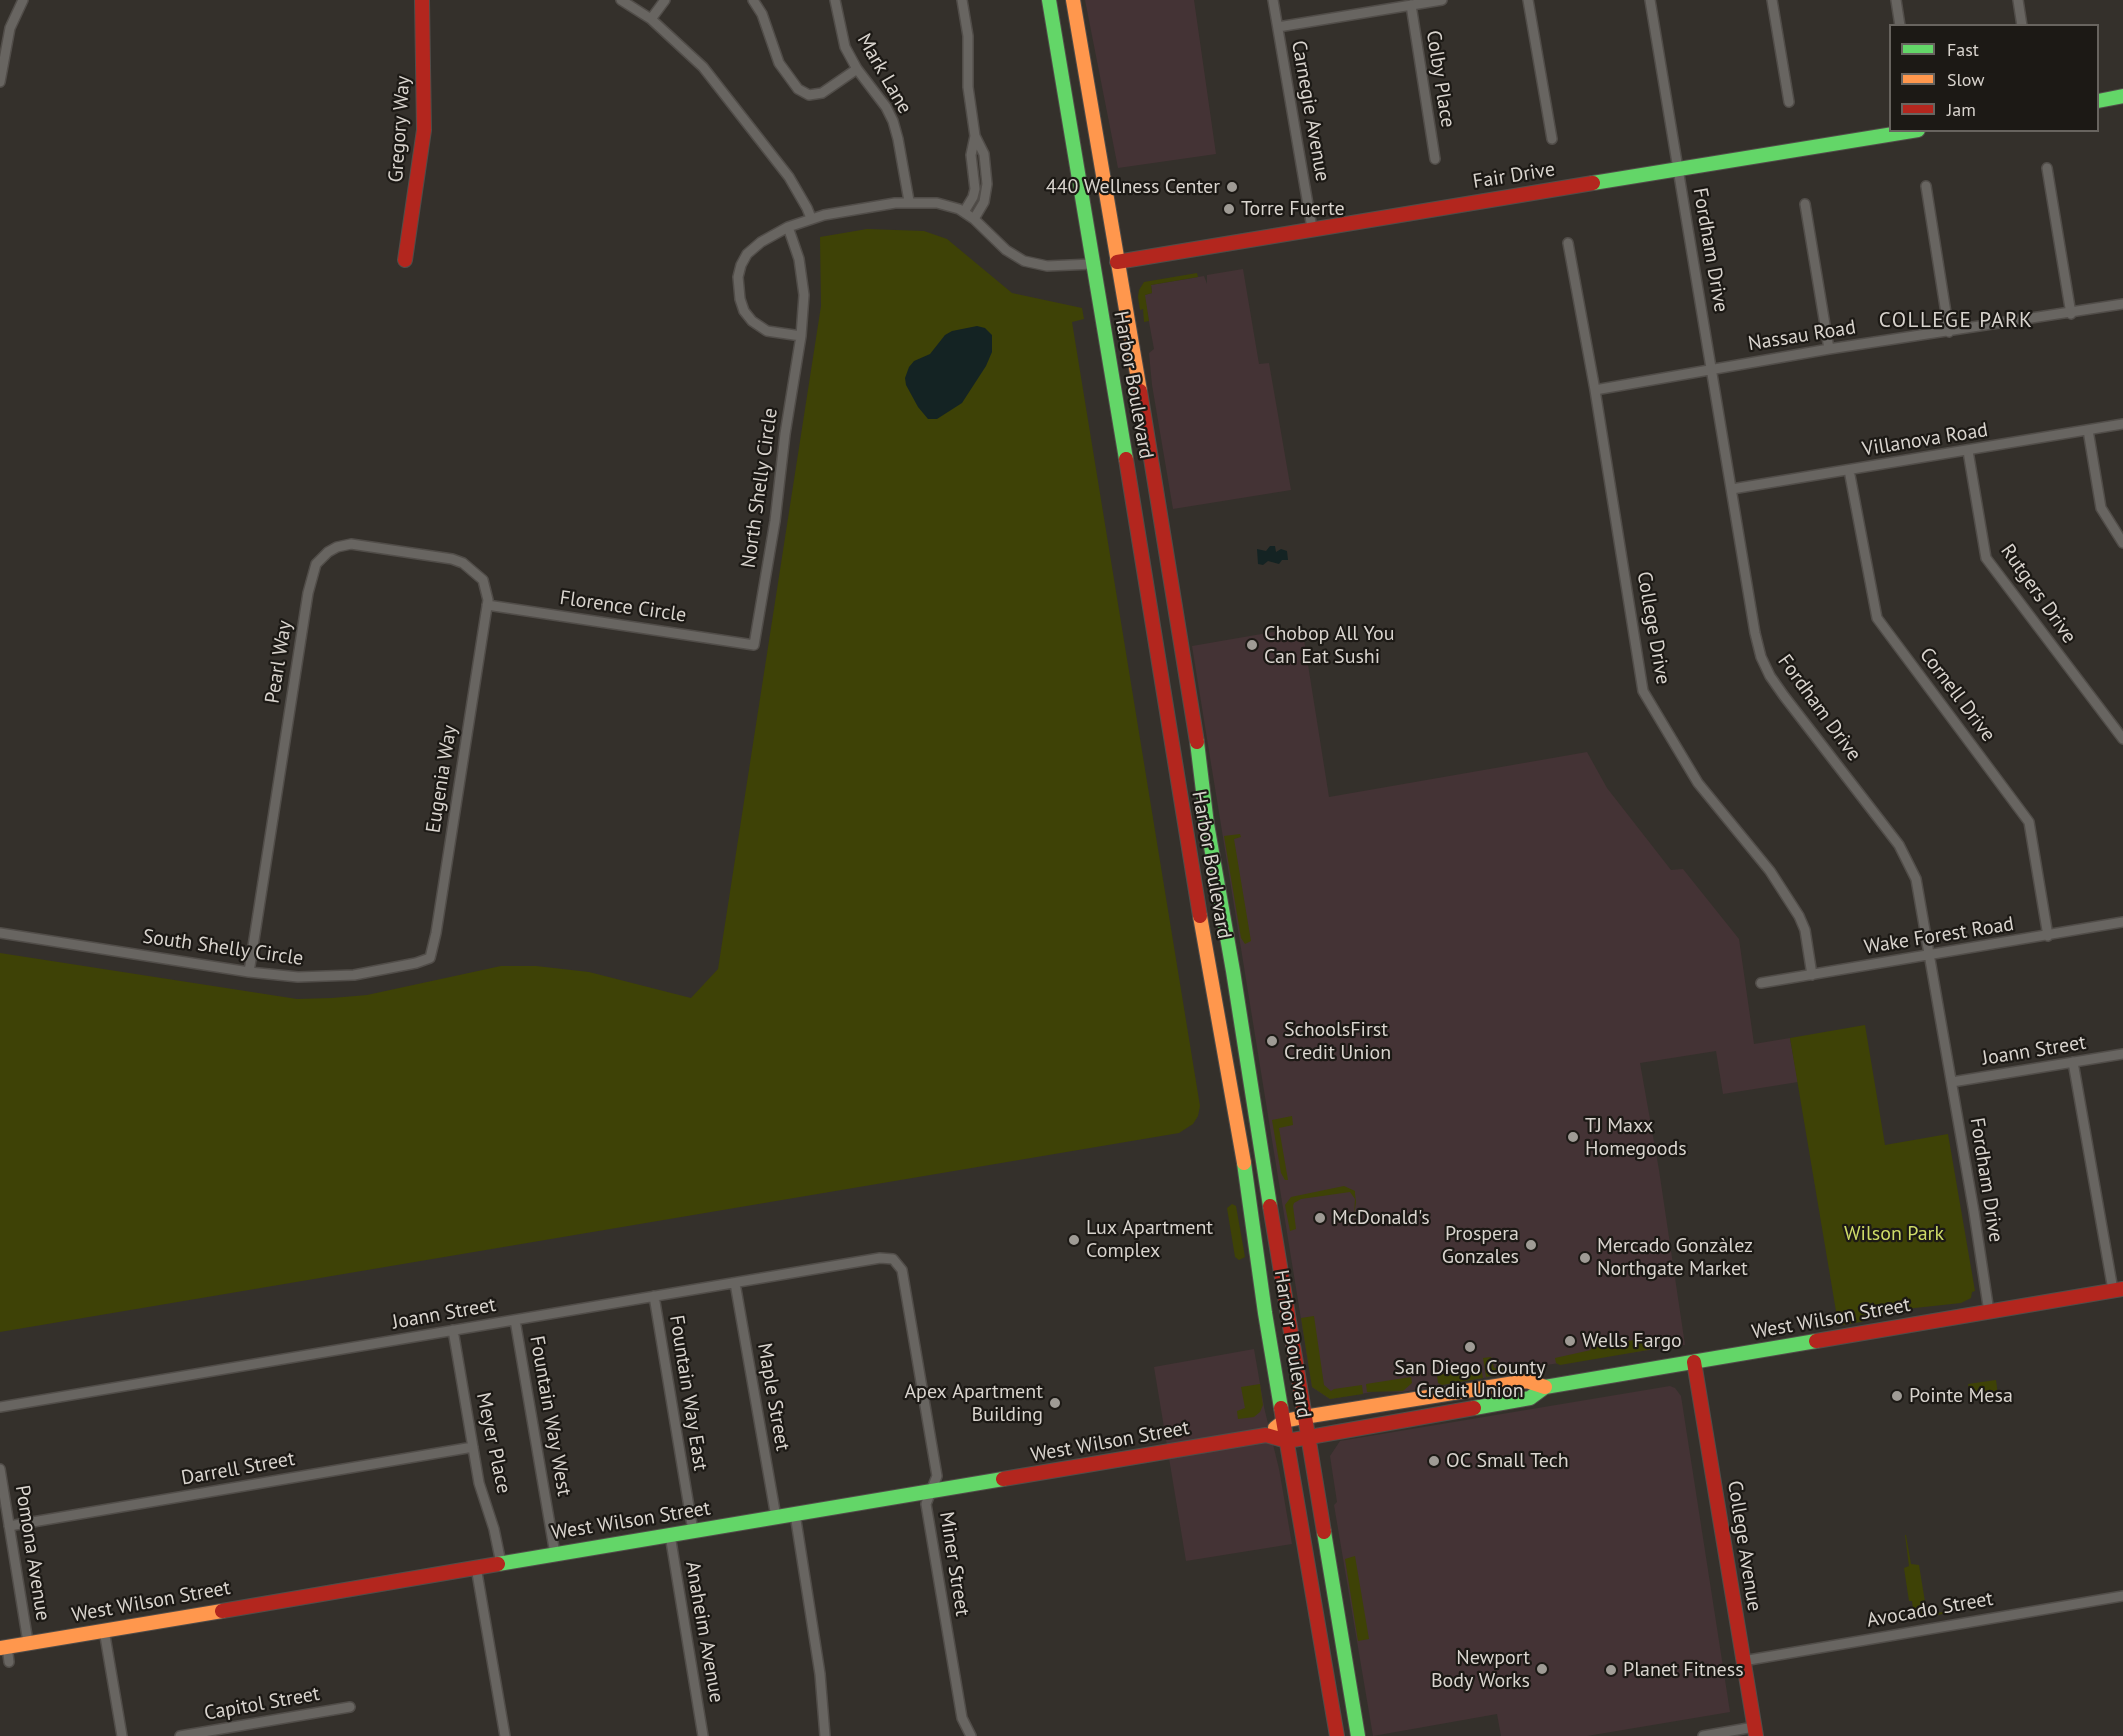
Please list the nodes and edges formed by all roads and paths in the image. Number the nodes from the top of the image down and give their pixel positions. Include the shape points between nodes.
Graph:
1 (23, 0) edge
2 (422, 0) edge
3 (621, 0) edge
4 (665, 0) edge
5 (753, 0) edge
6 (835, 0) edge
7 (962, 0) edge
8 (1048, 0) edge
9 (1073, 0) edge
10 (1273, 0) edge
11 (1442, 0) edge
12 (1528, 0) edge
13 (1650, 0) edge
14 (1772, 0) edge
15 (1896, 0) edge
16 (2018, 0) edge
17 (1410, 5) junction
18 (651, 19) junction
19 (1900, 24) edge
20 (2022, 24) edge
21 (1278, 27) junction
22 (857, 69) junction
23 (0, 82) edge
24 (2123, 96) edge
25 (2099, 100) edge
26 (1789, 102) dead end
27 (1906, 132) edge
28 (975, 136) junction
29 (1552, 139) dead end
30 (1434, 159) dead end
31 (986, 168) junction
32 (2047, 168) dead end
33 (973, 170) junction
34 (1678, 170) junction
35 (1926, 186) dead end
36 (909, 201) junction
37 (1805, 204) dead end
38 (964, 212) junction
39 (811, 218) junction
40 (974, 219) junction
41 (788, 227) junction
42 (1312, 228) junction
43 (1568, 243) dead end
44 (405, 260) dead end
45 (1117, 261) junction
46 (1093, 264) junction
47 (2123, 304) edge
48 (2071, 314) junction
49 (1949, 332) junction
50 (801, 336) junction
51 (1829, 349) junction
52 (1712, 369) junction
53 (1594, 390) junction
54 (2123, 424) edge
55 (2088, 430) junction
56 (1968, 451) junction
57 (1849, 470) junction
58 (1732, 489) junction
59 (2123, 543) edge
60 (487, 605) junction
61 (754, 645) joint
62 (2123, 739) edge
63 (2123, 922) edge
64 (0, 933) edge
65 (2048, 936) junction
66 (1929, 956) junction
67 (430, 958) joint
68 (249, 972) junction
69 (1812, 975) junction
70 (1761, 983) dead end
71 (2123, 1054) edge
72 (2073, 1062) junction
73 (1952, 1083) junction
74 (893, 1259) joint
75 (735, 1282) junction
76 (2118, 1290) edge
77 (654, 1296) junction
78 (1989, 1312) junction
79 (515, 1320) junction
80 (453, 1330) junction
81 (1694, 1362) junction
82 (1545, 1387) junction
83 (0, 1407) edge
84 (1304, 1417) junction
85 (1284, 1421) junction
86 (1268, 1435) junction
87 (1307, 1437) junction
88 (1287, 1441) junction
89 (473, 1447) junction
90 (0, 1469) edge
91 (932, 1491) junction
92 (795, 1514) junction
93 (776, 1517) junction
94 (9, 1526) junction
95 (693, 1531) junction
96 (670, 1535) junction
97 (555, 1554) junction
98 (501, 1563) junction
99 (476, 1567) junction
100 (2123, 1596) edge
101 (104, 1630) junction
102 (28, 1642) junction
103 (3, 1647) edge
104 (1743, 1661) junction
105 (9, 1662) dead end
106 (351, 1707) dead end
107 (1755, 1732) edge
108 (122, 1736) edge
109 (180, 1736) edge
110 (505, 1736) edge
111 (703, 1736) edge
112 (825, 1736) edge
113 (971, 1736) edge
114 (1337, 1736) edge
115 (1358, 1736) edge
116 (1703, 1736) edge

1 - 23 street via 10,28
2 - 44 main road, Gregory Way via 424,130
3 - 18 street
4 - 18 street
5 - 22 street via 779,63 798,89 810,96 822,93
6 - 22 street, Mark Lane via 845,47
7 - 28 street
8 - 46 main road, Harbor Boulevard
9 - 45 main road, Harbor Boulevard
10 - 21 street, Carnegie Avenue
11 - 17 street
12 - 29 street
13 - 34 street, Fordham Drive
14 - 26 street
15 - 19 street
16 - 20 street
17 - 21 street
17 - 30 street, Colby Place
18 - 39 street via 723,92 789,177
21 - 42 street, Carnegie Avenue
22 - 36 street, Mark Lane via 893,121
24 - 25 main road
27 - 34 main road, Fair Drive
28 - 31 street
28 - 33 street
31 - 33 street
31 - 40 street via 987,192
32 - 48 street
33 - 38 street via 975,189
34 - 42 main road, Fair Drive
34 - 52 street, Fordham Drive
35 - 49 street
36 - 38 street via 937,203
36 - 39 street
37 - 51 street
38 - 40 street
39 - 41 street
40 - 46 street via 1005,250 1024,261 1047,266
41 - 50 street, North Shelly Circle via 803,279
41 - 50 street via 747,254 738,277 740,299 752,321 767,332
42 - 45 main road, Fair Drive
43 - 53 street, College Drive
45 - 46 main road, Fair Drive
45 - 84 main road, Harbor Boulevard via 1163,526 1207,824
46 - 85 main road, Harbor Boulevard
47 - 48 street, Nassau Road
48 - 49 street, Nassau Road
49 - 51 street, Nassau Road
50 - 61 street, North Shelly Circle
51 - 52 street, Nassau Road
52 - 53 street, Nassau Road
52 - 58 street, Fordham Drive
53 - 69 street, College Drive via 1643,691 1698,783 1770,871 1799,916
54 - 55 street, Villanova Road
55 - 56 street, Villanova Road
55 - 59 street via 2101,508
56 - 57 street, Villanova Road
56 - 62 street, Rutgers Drive via 1986,558
57 - 58 street, Villanova Road
57 - 65 street, Cornell Drive via 1877,618 2029,822
58 - 66 street, Fordham Drive via 1764,667 1905,854 1918,887
60 - 61 street, Florence Circle
60 - 67 street, Eugenia Way
60 - 68 street, Pearl Way via 483,580 452,559 351,544 328,552 316,564 306,604
63 - 65 street, Wake Forest Road
64 - 68 street, South Shelly Circle
65 - 66 street, Wake Forest Road
66 - 69 street, Wake Forest Road
66 - 73 street, Fordham Drive
67 - 68 street, South Shelly Circle via 354,975 298,977
69 - 70 street, Wake Forest Road
71 - 72 street, Joann Street
72 - 73 street, Joann Street
72 - 76 street
73 - 78 street, Fordham Drive
74 - 75 street, Joann Street
74 - 91 street, Miner Street via 902,1270 937,1476
75 - 77 street, Joann Street
75 - 93 street, Maple Street
76 - 78 main road, West Wilson Street
77 - 79 street, Joann Street
77 - 95 street, Fountain Way East
78 - 81 main road, West Wilson Street
79 - 80 street, Joann Street
79 - 97 street, Fountain Way West
80 - 83 street, Joann Street
80 - 89 street, Meyer Place
81 - 82 main road, West Wilson Street
81 - 104 main road, College Avenue
82 - 84 main road, West Wilson Street via 1527,1381
82 - 87 main road, West Wilson Street via 1530,1398
84 - 85 main road, West Wilson Street
84 - 87 main road, Harbor Boulevard
85 - 86 main road, West Wilson Street
85 - 88 main road, Harbor Boulevard
86 - 88 main road, West Wilson Street
86 - 91 main road, West Wilson Street
87 - 88 main road, West Wilson Street
87 - 115 main road, Harbor Boulevard
88 - 114 main road, Harbor Boulevard
89 - 94 street, Darrell Street
89 - 98 street, Meyer Place
90 - 94 street, Pomona Avenue
91 - 92 main road, West Wilson Street
91 - 113 street, Miner Street via 926,1504 962,1718
92 - 93 main road, West Wilson Street
92 - 112 street via 820,1674
93 - 95 main road, West Wilson Street
94 - 102 street, Pomona Avenue
95 - 96 main road, West Wilson Street
96 - 97 main road, West Wilson Street
96 - 111 street, Anaheim Avenue
97 - 98 main road, West Wilson Street
98 - 99 main road, West Wilson Street
99 - 101 main road, West Wilson Street
99 - 110 street
100 - 104 street, Avocado Street
101 - 102 main road, West Wilson Street
101 - 108 street
102 - 103 main road, West Wilson Street
103 - 105 street
104 - 107 main road, College Avenue
106 - 109 street, Capitol Street
107 - 116 street

